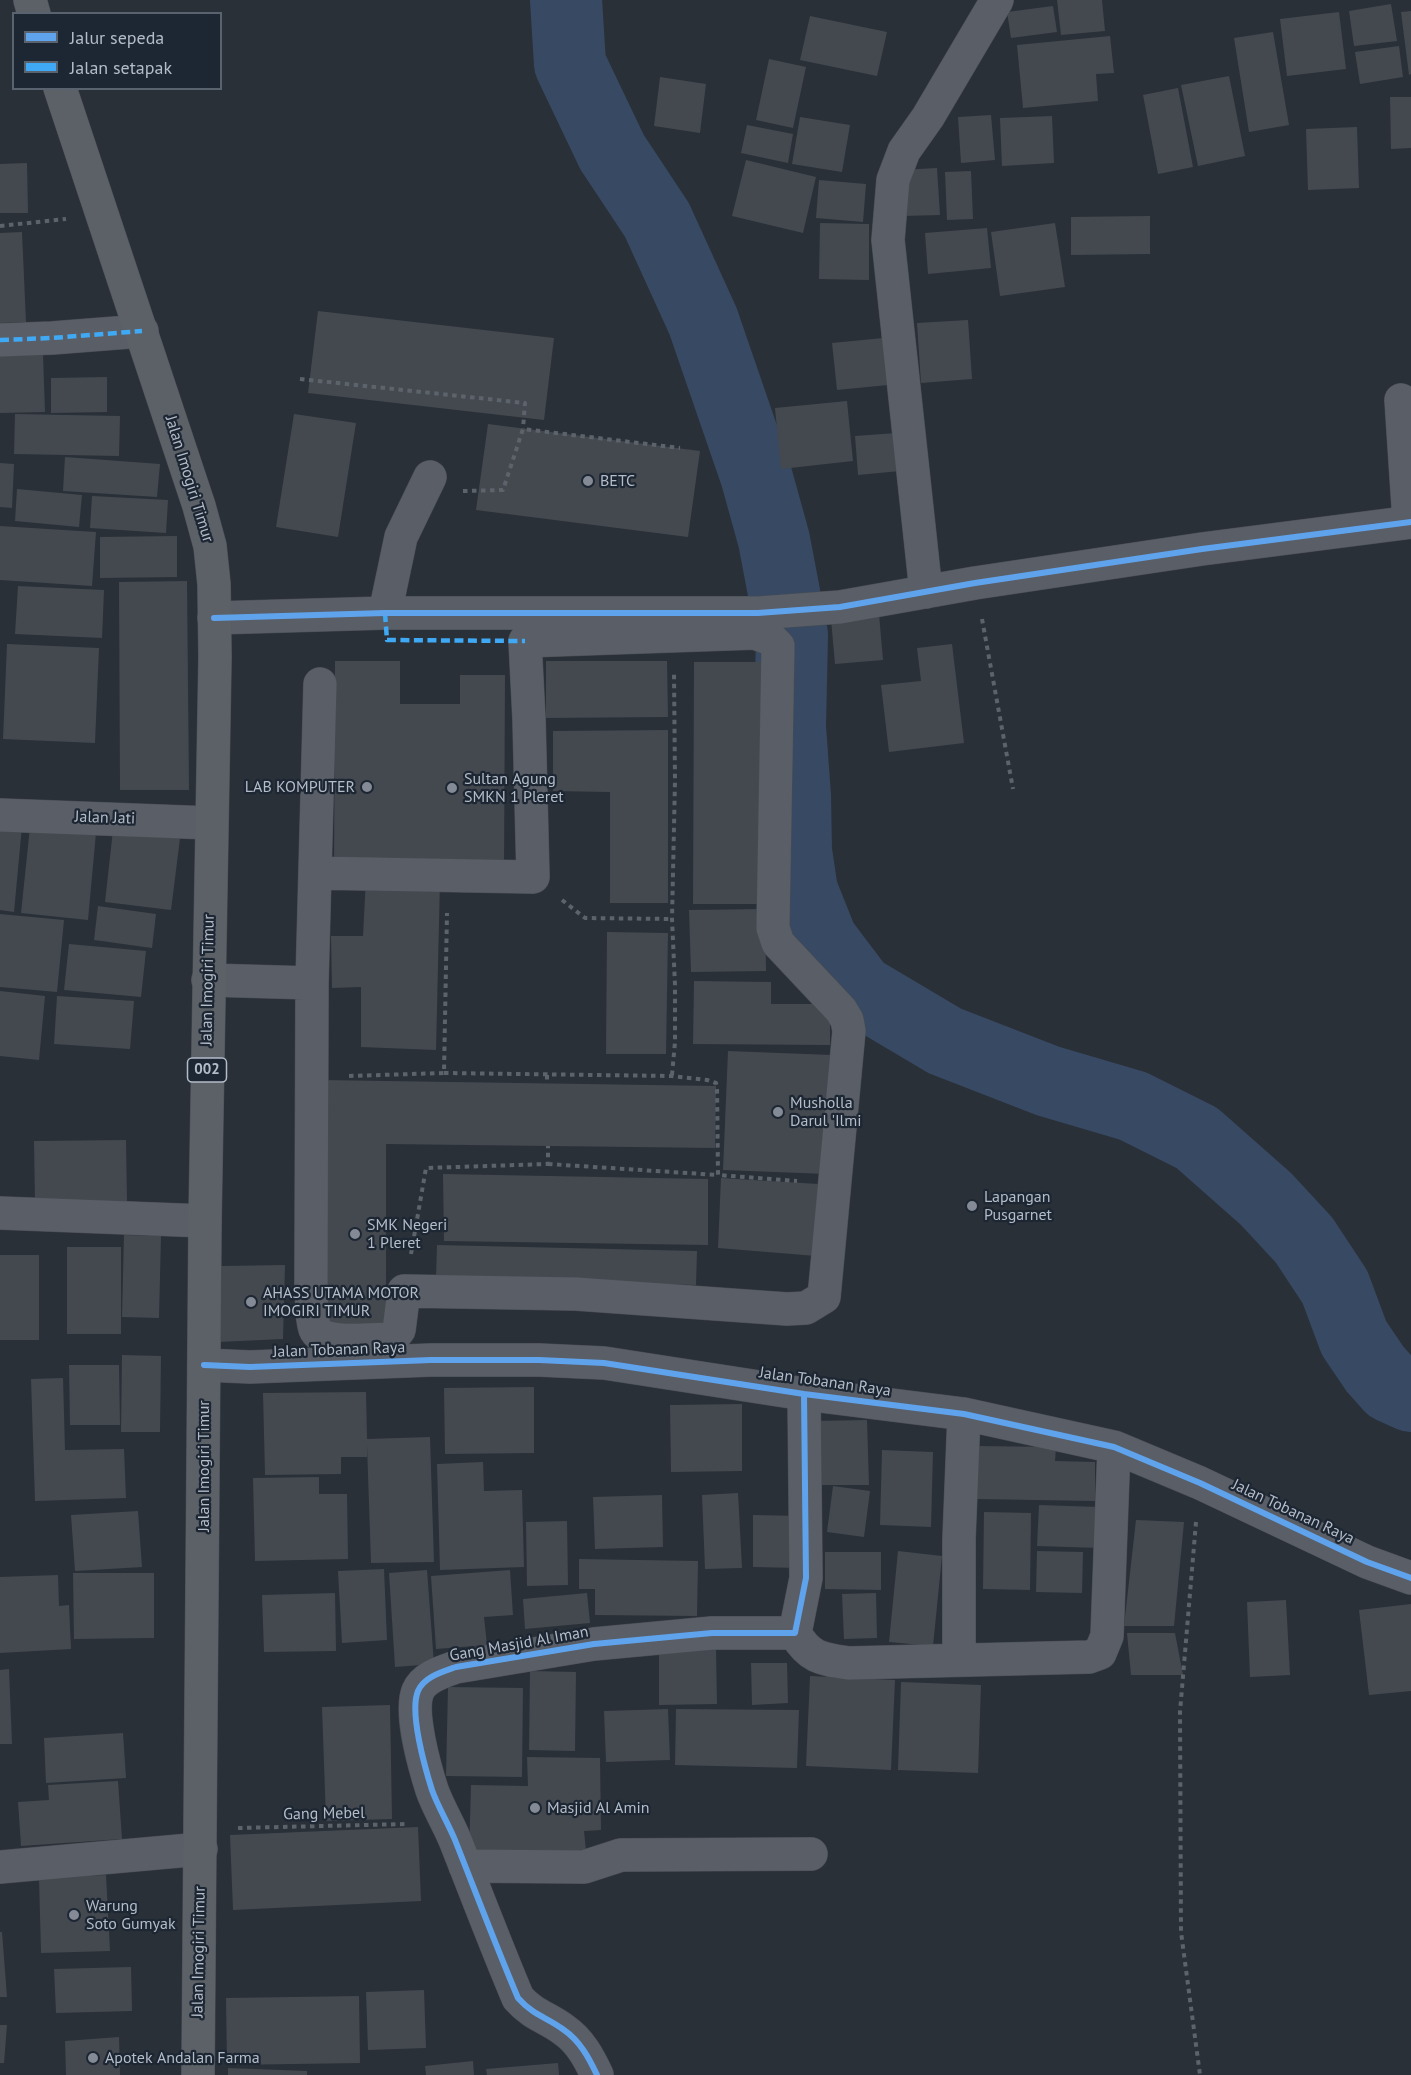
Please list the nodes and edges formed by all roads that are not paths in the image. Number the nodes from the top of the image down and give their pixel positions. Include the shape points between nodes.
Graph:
1 (997, 0) edge
2 (61, 90) edge
3 (142, 331) junction
4 (0, 340) edge
5 (1401, 400) dead end
6 (426, 485) road end
7 (1410, 522) edge
8 (926, 592) junction
9 (385, 613) junction
10 (214, 618) junction
11 (320, 684) dead end
12 (0, 814) edge
13 (211, 823) junction
14 (316, 873) junction
15 (208, 980) junction
16 (312, 983) junction
17 (0, 1213) edge
18 (205, 1221) junction
19 (204, 1365) junction
20 (804, 1394) junction
21 (964, 1414) junction
22 (1114, 1447) junction
23 (1411, 1578) edge
24 (795, 1633) junction
25 (959, 1660) junction
26 (201, 1840) junction
27 (811, 1854) dead end
28 (465, 1866) junction
29 (0, 1867) edge
30 (198, 2075) edge
31 (597, 2075) edge

1 - 8 street via 904,151 893,180 888,240
2 - 3 main road, Jalan Imogiri Timur / 002
3 - 4 street
3 - 10 main road, Jalan Imogiri Timur / 002 via 210,546
5 - 7 street
6 - 9 street via 401,537
7 - 8 street via 1202,549
8 - 9 street via 840,607 758,613
9 - 10 street
10 - 13 main road, Jalan Imogiri Timur / 002
11 - 14 street
12 - 13 street, Jalan Jati
13 - 15 main road, Jalan Imogiri Timur / 002
14 - 16 street
14 - 16 street via 533,877 525,641 755,633 771,639 778,646 773,928 778,943 841,1010 849,1030 824,1297 806,1308 787,1309 576,1294 404,1291 399,1330 391,1339 322,1337 315,1330 311,1286
15 - 16 street
15 - 18 main road, Jalan Imogiri Timur / 002
17 - 18 street
18 - 19 main road, Jalan Imogiri Timur / 002
19 - 20 street, Jalan Tobanan Raya via 250,1367 431,1360 604,1363
19 - 26 main road, Jalan Imogiri Timur / 002
20 - 21 street, Jalan Tobanan Raya
20 - 24 street via 806,1578
21 - 22 street, Jalan Tobanan Raya
21 - 25 street
22 - 23 street, Jalan Tobanan Raya via 1366,1562
22 - 25 street via 1107,1636 1100,1653 1089,1657
24 - 25 street via 802,1646 816,1656 849,1663
24 - 28 street, Gang Masjid Al Iman via 712,1634 594,1644 456,1667 426,1681 415,1701 417,1734 432,1791
26 - 29 street
26 - 30 main road, Jalan Imogiri Timur / 002
27 - 28 street via 621,1854 584,1867
28 - 31 street, Gang Masjid Al Iman via 518,1998 529,2010 564,2029 580,2044

